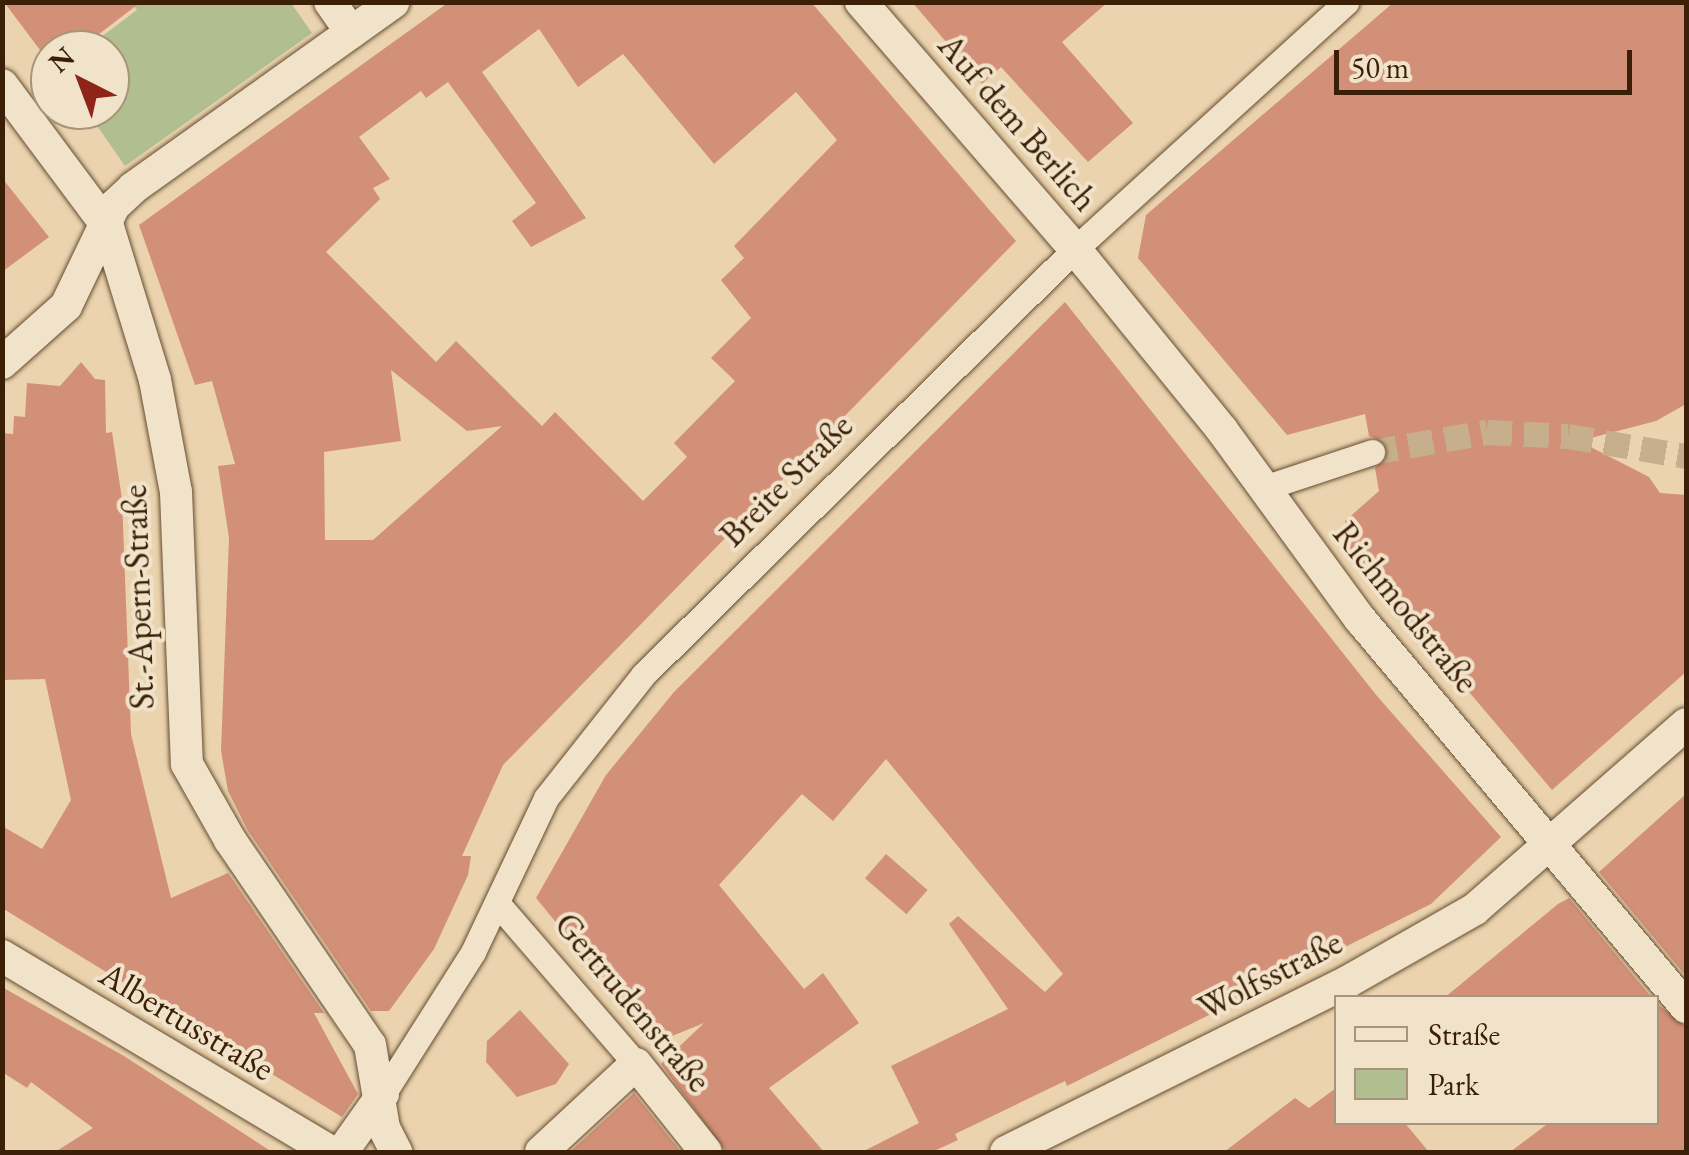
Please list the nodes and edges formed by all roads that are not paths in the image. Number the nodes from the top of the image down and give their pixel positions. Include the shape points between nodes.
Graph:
1 (330, 2) edge
2 (394, 2) edge
3 (861, 2) edge
4 (1346, 2) edge
5 (351, 32) junction
6 (2, 84) edge
7 (108, 227) junction
8 (1075, 249) junction
9 (2, 363) edge
10 (1372, 452) tunnel mouth
11 (1264, 488) junction
12 (1686, 724) edge
13 (1552, 841) junction
14 (497, 904) junction
15 (2, 956) edge
16 (1686, 1007) edge
17 (636, 1064) junction
18 (383, 1094) junction
19 (330, 1152) edge
20 (342, 1152) edge
21 (396, 1152) edge
22 (541, 1152) edge
23 (706, 1152) edge
24 (1006, 1152) edge

1 - 5 street
2 - 5 street
3 - 8 street, Auf dem Berlich
4 - 8 street, Breite Straße
5 - 7 street via 133,188 114,206
6 - 7 street, St.-Apern-Straße
7 - 9 street via 66,306
7 - 18 street, St.-Apern-Straße via 155,380 174,472 187,764 230,840 370,1046
8 - 11 street, Richmodstraße
8 - 14 street, Breite Straße via 643,675 546,798
10 - 11 street
11 - 13 street, Richmodstraße via 1349,605
12 - 13 street, Wolfsstraße
13 - 16 street, Richmodstraße
13 - 24 street, Wolfsstraße via 1476,909 1412,947
14 - 17 street, Gertrudenstraße
14 - 18 street, Breite Straße
15 - 19 street, Albertusstraße
17 - 22 street
17 - 23 street, Gertrudenstraße
18 - 20 street
18 - 21 street, St.-Apern-Straße via 384,1128

